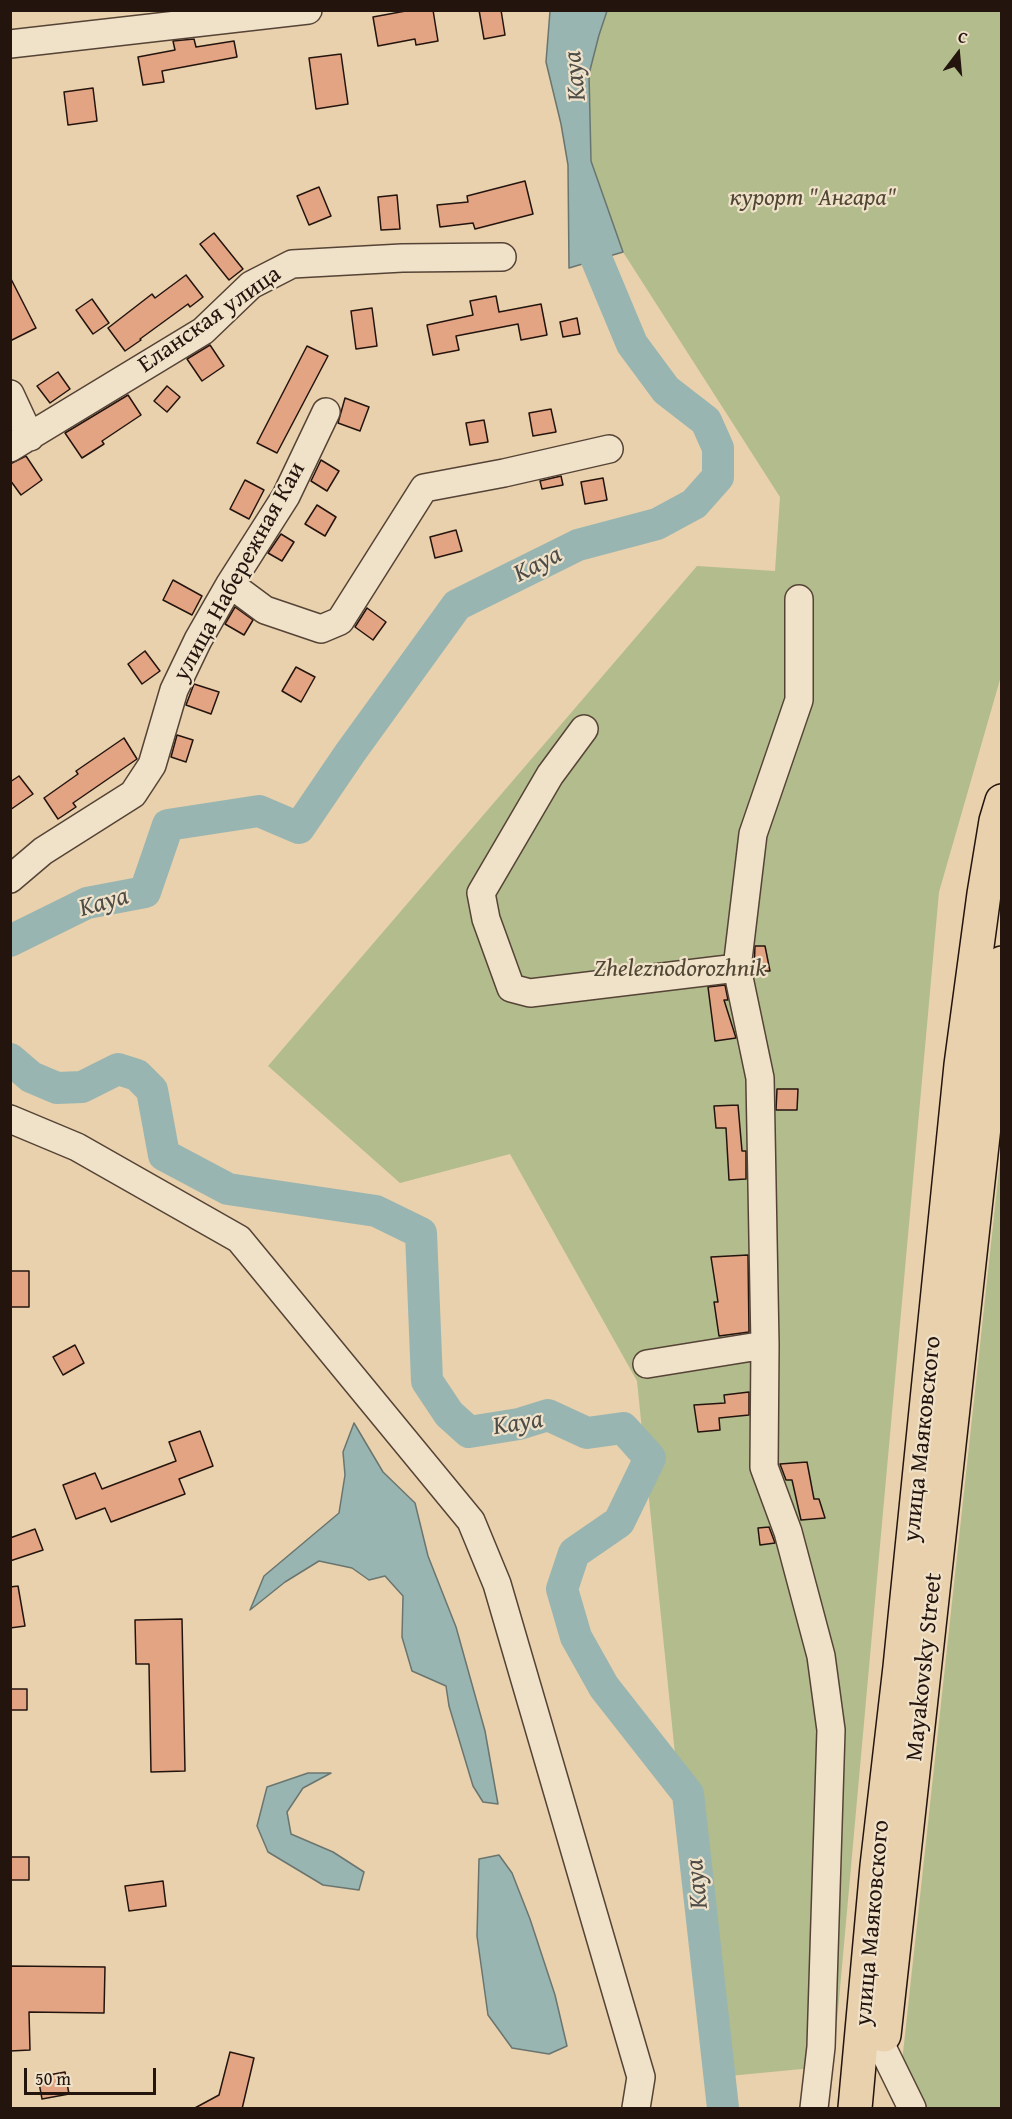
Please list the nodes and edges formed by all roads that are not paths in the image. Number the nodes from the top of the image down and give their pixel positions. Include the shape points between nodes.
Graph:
1 (308, 10) edge
2 (10, 44) edge
3 (502, 257) dead end
4 (10, 394) edge
5 (327, 412) dead end
6 (20, 442) edge
7 (609, 449) dead end
8 (230, 584) junction
9 (799, 599) dead end
10 (584, 729) dead end
11 (1002, 801) edge
12 (10, 879) edge
13 (1002, 963) edge
14 (737, 968) junction
15 (10, 1119) edge
16 (765, 1345) junction
17 (647, 1364) dead end
18 (883, 2049) junction
19 (857, 2094) edge
20 (636, 2109) edge
21 (815, 2109) edge
22 (876, 2109) edge
23 (912, 2109) edge

1 - 2 street
3 - 6 street, Еланская улица via 292,264 252,285 203,331
4 - 6 street
5 - 8 street, улица Набережная Каи via 286,496
7 - 8 street via 424,489 340,621 321,629 265,610
8 - 12 street, улица Набережная Каи via 174,690 152,765 133,794 43,850
9 - 14 street via 799,700 753,834
10 - 14 street via 550,775 481,892 486,919 511,988 530,993
11 - 19 main road, улица Маяковского via 984,894 961,1065 877,1866
13 - 18 main road, Mayakovsky Street
14 - 16 street via 760,1078
15 - 20 street via 77,1147 239,1239 471,1521 497,1584 640,2078
16 - 17 street
16 - 21 street via 764,1467 788,1532 821,1656 831,1730 821,2046
18 - 22 main road, улица Маяковского
18 - 23 street
19 - 21 street

